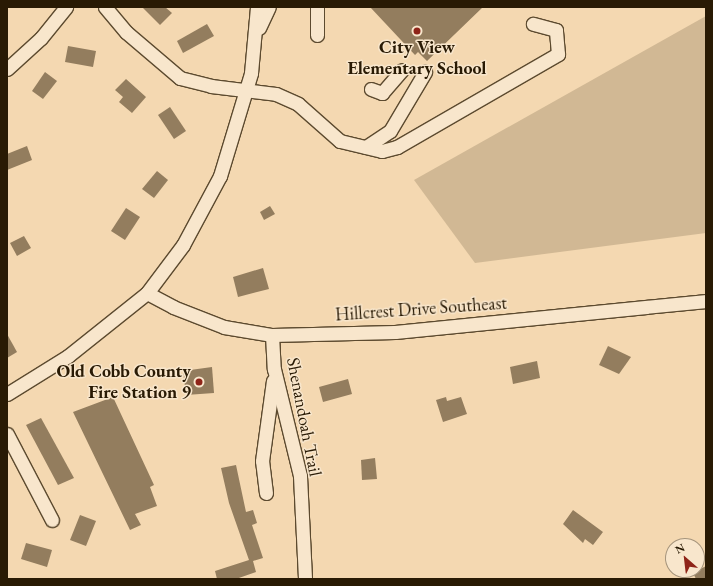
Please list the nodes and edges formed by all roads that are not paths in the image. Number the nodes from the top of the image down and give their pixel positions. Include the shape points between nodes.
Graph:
1 (66, 7) edge
2 (105, 7) edge
3 (257, 7) edge
4 (268, 7) edge
5 (317, 7) edge
6 (533, 24) dead end
7 (256, 33) junction
8 (317, 35) dead end
9 (7, 69) edge
10 (402, 70) dead end
11 (425, 72) dead end
12 (246, 88) junction
13 (371, 89) dead end
14 (366, 147) junction
15 (146, 293) junction
16 (706, 301) edge
17 (272, 335) junction
18 (274, 369) junction
19 (7, 394) edge
20 (7, 434) edge
21 (266, 493) dead end
22 (52, 520) dead end
23 (305, 579) edge

1 - 9 street via 41,38
2 - 12 street via 126,32 180,78 211,86
3 - 7 street
4 - 7 street
5 - 8 street
6 - 14 street via 556,30 558,54 397,148 382,151
7 - 12 street
10 - 13 street via 382,93
11 - 14 street via 390,131
12 - 14 street via 276,94 298,104 340,141
12 - 15 street via 220,176 183,245
15 - 17 street, Hillcrest Drive Southeast via 173,307 224,327
15 - 19 street via 68,356
16 - 17 street, Hillcrest Drive Southeast via 395,332
17 - 18 street, Shenandoah Trail
18 - 21 street via 262,461
18 - 23 street, Shenandoah Trail via 300,476
20 - 22 street

